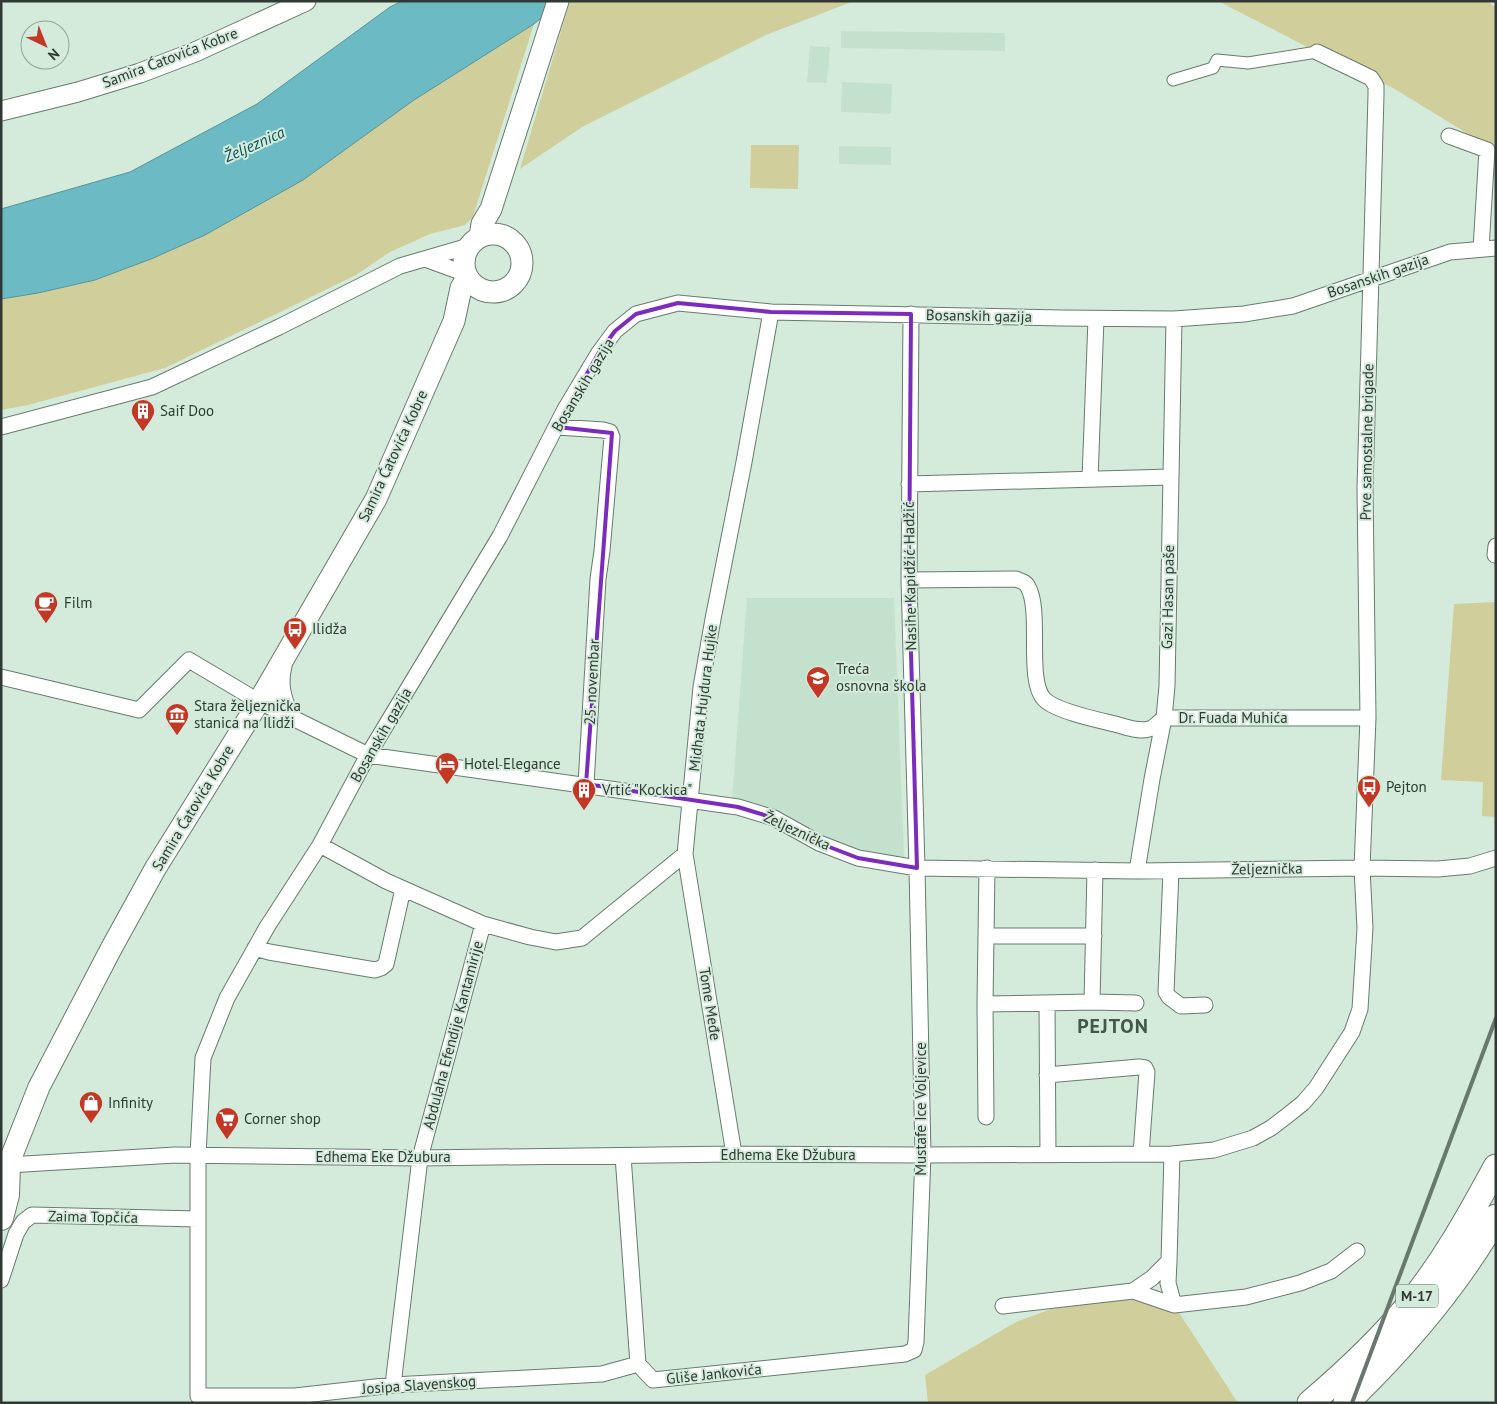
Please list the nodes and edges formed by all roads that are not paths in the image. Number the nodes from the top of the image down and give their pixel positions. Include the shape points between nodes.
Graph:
1 (558, 1) edge
2 (297, 3) edge
3 (1317, 52) joint
4 (1173, 80) dead end
5 (1, 112) edge
6 (1449, 136) dead end
7 (492, 206) junction
8 (475, 241) junction
9 (513, 242) junction
10 (1488, 249) edge
11 (425, 259) junction
12 (466, 276) junction
13 (1372, 279) junction
14 (498, 292) junction
15 (771, 312) junction
16 (911, 314) junction
17 (1096, 319) junction
18 (1174, 320) junction
19 (454, 321) junction
20 (1, 427) edge
21 (557, 427) junction
22 (1171, 477) junction
23 (1090, 480) junction
24 (909, 484) junction
25 (909, 580) junction
26 (283, 659) junction
27 (1, 677) edge
28 (258, 701) junction
29 (288, 716) junction
30 (1164, 718) junction
31 (1368, 718) junction
32 (368, 755) junction
33 (586, 784) junction
34 (691, 800) junction
35 (320, 844) junction
36 (685, 854) junction
37 (1496, 858) edge
38 (917, 868) junction
39 (987, 868) junction
40 (1362, 868) junction
41 (1095, 870) junction
42 (1170, 870) junction
43 (1137, 871) junction
44 (403, 889) junction
45 (483, 924) junction
46 (986, 936) junction
47 (1094, 936) junction
48 (255, 948) junction
49 (1047, 1002) junction
50 (1092, 1002) junction
51 (1136, 1003) dead end
52 (985, 1004) junction
53 (1205, 1005) dead end
54 (1047, 1075) junction
55 (986, 1117) dead end
56 (734, 1154) junction
57 (1048, 1154) junction
58 (1141, 1154) junction
59 (1172, 1154) junction
60 (198, 1155) junction
61 (624, 1156) junction
62 (923, 1156) junction
63 (420, 1158) junction
64 (1496, 1167) edge
65 (3, 1168) edge
66 (1496, 1217) edge
67 (1, 1218) edge
68 (198, 1219) junction
69 (1356, 1251) dead end
70 (1169, 1261) junction
71 (1, 1280) edge
72 (1133, 1291) junction
73 (1174, 1305) junction
74 (1003, 1306) dead end
75 (914, 1350) joint
76 (638, 1364) junction
77 (393, 1385) junction
78 (1310, 1403) edge
79 (1346, 1403) edge

1 - 7 main road
2 - 5 street, Samira Ćatovića Kobre via 195,52 140,73
3 - 4 street via 1248,63 1217,60 1212,68
3 - 13 street, Prve samostalne brigade via 1371,78 1376,86
6 - 10 street via 1487,150
7 - 8 main road
7 - 9 main road via 498,228
8 - 9 main road via 498,234
8 - 11 street
8 - 12 main road via 464,256
9 - 14 main road via 521,254 520,274 515,282
10 - 13 street, Bosanskih gazija via 1450,252
11 - 12 street
11 - 20 street via 400,266 152,387
12 - 14 main road via 484,291
12 - 19 main road via 460,288
13 - 18 street, Bosanskih gazija via 1293,306
13 - 31 street, Prve samostalne brigade via 1365,489
14 - 19 main road via 483,296
15 - 16 street, Bosanskih gazija
15 - 21 street, Bosanskih gazija via 678,303 636,314 615,331 598,354
15 - 34 street, Midhata Hujdura Hujke via 702,687
16 - 17 street, Bosanskih gazija
16 - 24 street, Nasihe Kapidžić-Hadžić
17 - 18 street, Bosanskih gazija
17 - 23 street
18 - 22 street, Gazi Hasan paše
19 - 26 main road, Samira Ćatovića Kobre via 376,498
21 - 32 street, Bosanskih gazija via 500,536
21 - 33 street, 25. novembar via 603,430 610,432 612,437 598,579
22 - 23 street
22 - 30 street, Gazi Hasan paše
23 - 24 street
24 - 25 street, Nasihe Kapidžić-Hadžić
25 - 30 street, Dr. Fuada Muhića via 1016,579 1024,582 1033,600 1036,667 1043,698 1054,706 1134,729 1149,729
25 - 38 street, Nasihe Kapidžić-Hadžić
26 - 28 main road, Samira Ćatovića Kobre
26 - 29 main road via 279,690
27 - 28 street, Željeznička via 139,710 189,660
28 - 29 street, Željeznička
28 - 65 main road, Samira Ćatovića Kobre via 155,870 108,955 59,1045
29 - 32 street, Željeznička
30 - 31 street, Dr. Fuada Muhića
30 - 43 street, Gazi Hasan paše
31 - 40 street, Prve samostalne brigade
32 - 33 street, Željeznička
32 - 35 street, Bosanskih gazija
33 - 34 street, Željeznička
34 - 36 street, Midhata Hujdura Hujke
34 - 38 street, Željeznička via 738,807 774,818 819,843 858,858
35 - 44 street
35 - 48 street, Bosanskih gazija
36 - 45 street via 582,938 556,942
36 - 56 street, Tome Međe
37 - 40 street, Željeznička via 1470,866
38 - 39 street, Željeznička
38 - 62 street, Mustafe Ice Voljevice
39 - 41 street, Željeznička
39 - 46 street
40 - 42 street, Željeznička
40 - 59 street, Edhema Eke Džubura via 1365,928 1360,1009 1352,1032 1316,1088 1296,1109 1253,1138 1214,1150
41 - 43 street, Željeznička
41 - 47 street
42 - 43 street, Željeznička
42 - 53 street via 1166,992 1181,1006
44 - 45 street
44 - 48 street via 386,964 381,968 375,970
45 - 63 street, Abdulaha Efendije Kantamirije
46 - 47 street
46 - 52 street
47 - 50 street
48 - 60 street, Bosanskih gazija via 227,998 203,1058
49 - 50 street
49 - 52 street
49 - 54 street
50 - 51 street
52 - 55 street
54 - 57 street
54 - 58 street via 1145,1068
56 - 61 street, Edhema Eke Džubura
56 - 62 street, Edhema Eke Džubura
57 - 58 street, Edhema Eke Džubura
57 - 62 street, Edhema Eke Džubura
58 - 59 street, Edhema Eke Džubura
59 - 70 street
60 - 63 street, Edhema Eke Džubura
60 - 65 street, Edhema Eke Džubura
60 - 68 street, Josipa Slavenskog
61 - 63 street, Edhema Eke Džubura
61 - 76 street
62 - 75 street, Mustafe Ice Voljevice
63 - 77 street, Abdulaha Efendije Kantamirije
64 - 78 highway, M-17 via 1470,1216 1413,1300 1380,1339
65 - 67 main road via 7,1195
66 - 79 highway, M-17 via 1426,1318
68 - 71 street, Zaima Topčića via 32,1215 16,1234
68 - 77 street, Josipa Slavenskog via 198,1396 295,1396
69 - 73 street via 1331,1270 1300,1283 1246,1296
70 - 72 street
70 - 73 street via 1168,1283
72 - 73 street
72 - 74 street
75 - 76 street, Gliše Jankovića via 905,1354 653,1380
76 - 77 street, Josipa Slavenskog via 602,1374

